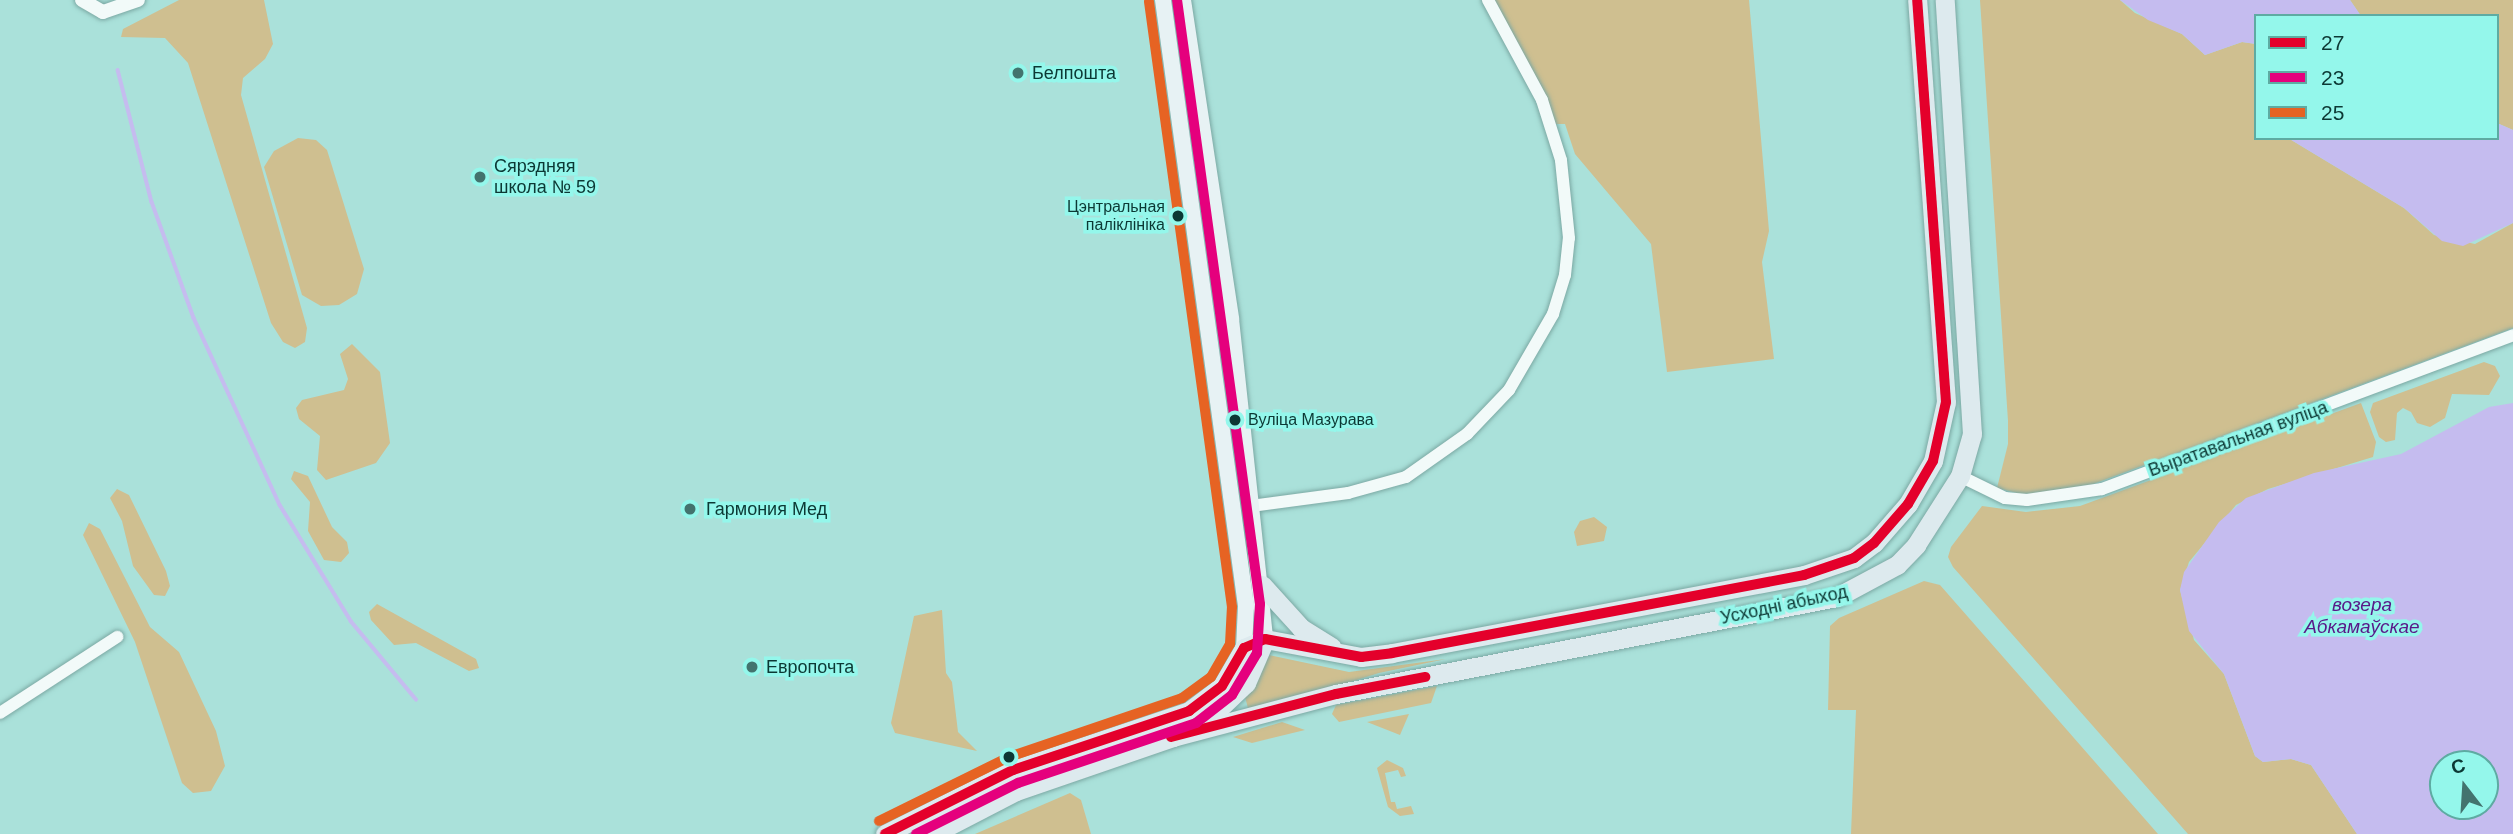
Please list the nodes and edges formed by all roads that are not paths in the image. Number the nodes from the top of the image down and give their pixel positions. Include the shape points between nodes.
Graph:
1 (82, 0) edge
2 (138, 0) edge
3 (1163, 0) edge
4 (1183, 0) edge
5 (1488, 0) edge
6 (1917, 0) edge
7 (1945, 0) edge
8 (2513, 335) edge
9 (1960, 476) junction
10 (1251, 506) junction
11 (1231, 508) junction
12 (1262, 585) junction
13 (117, 637) dead end
14 (1474, 638) junction
15 (1265, 639) junction
16 (1244, 648) junction
17 (1348, 655) junction
18 (1480, 665) junction
19 (0, 713) edge
20 (1173, 737) junction
21 (885, 834) edge
22 (933, 834) edge

1 - 2 street via 103,12
3 - 11 main road
4 - 10 main road via 1231,319
5 - 10 street via 1545,107 1562,160 1569,245 1553,314 1524,369 1493,407 1467,434 1406,477 1348,493
6 - 14 main road, Усходні абыход via 1945,402 1933,461 1908,504 1874,543 1832,567
7 - 9 main road, Усходні абыход via 1974,412
8 - 9 street, Выратавальная вуліца via 2102,489 2027,500 2005,498
9 - 18 main road, Усходні абыход via 1916,545 1897,565 1853,591
10 - 11 main road
10 - 12 main road
11 - 16 main road via 1246,606
12 - 15 main road
12 - 17 main road via 1301,628
13 - 19 street
14 - 17 main road, Усходні абыход via 1392,653
14 - 18 main road
15 - 16 main road
15 - 17 main road, Усходні абыход
15 - 20 main road via 1254,672 1240,692 1209,718
16 - 21 main road via 1222,686 1189,711 1013,770
18 - 20 main road, Усходні абыход via 1336,694
20 - 22 main road via 1058,774

